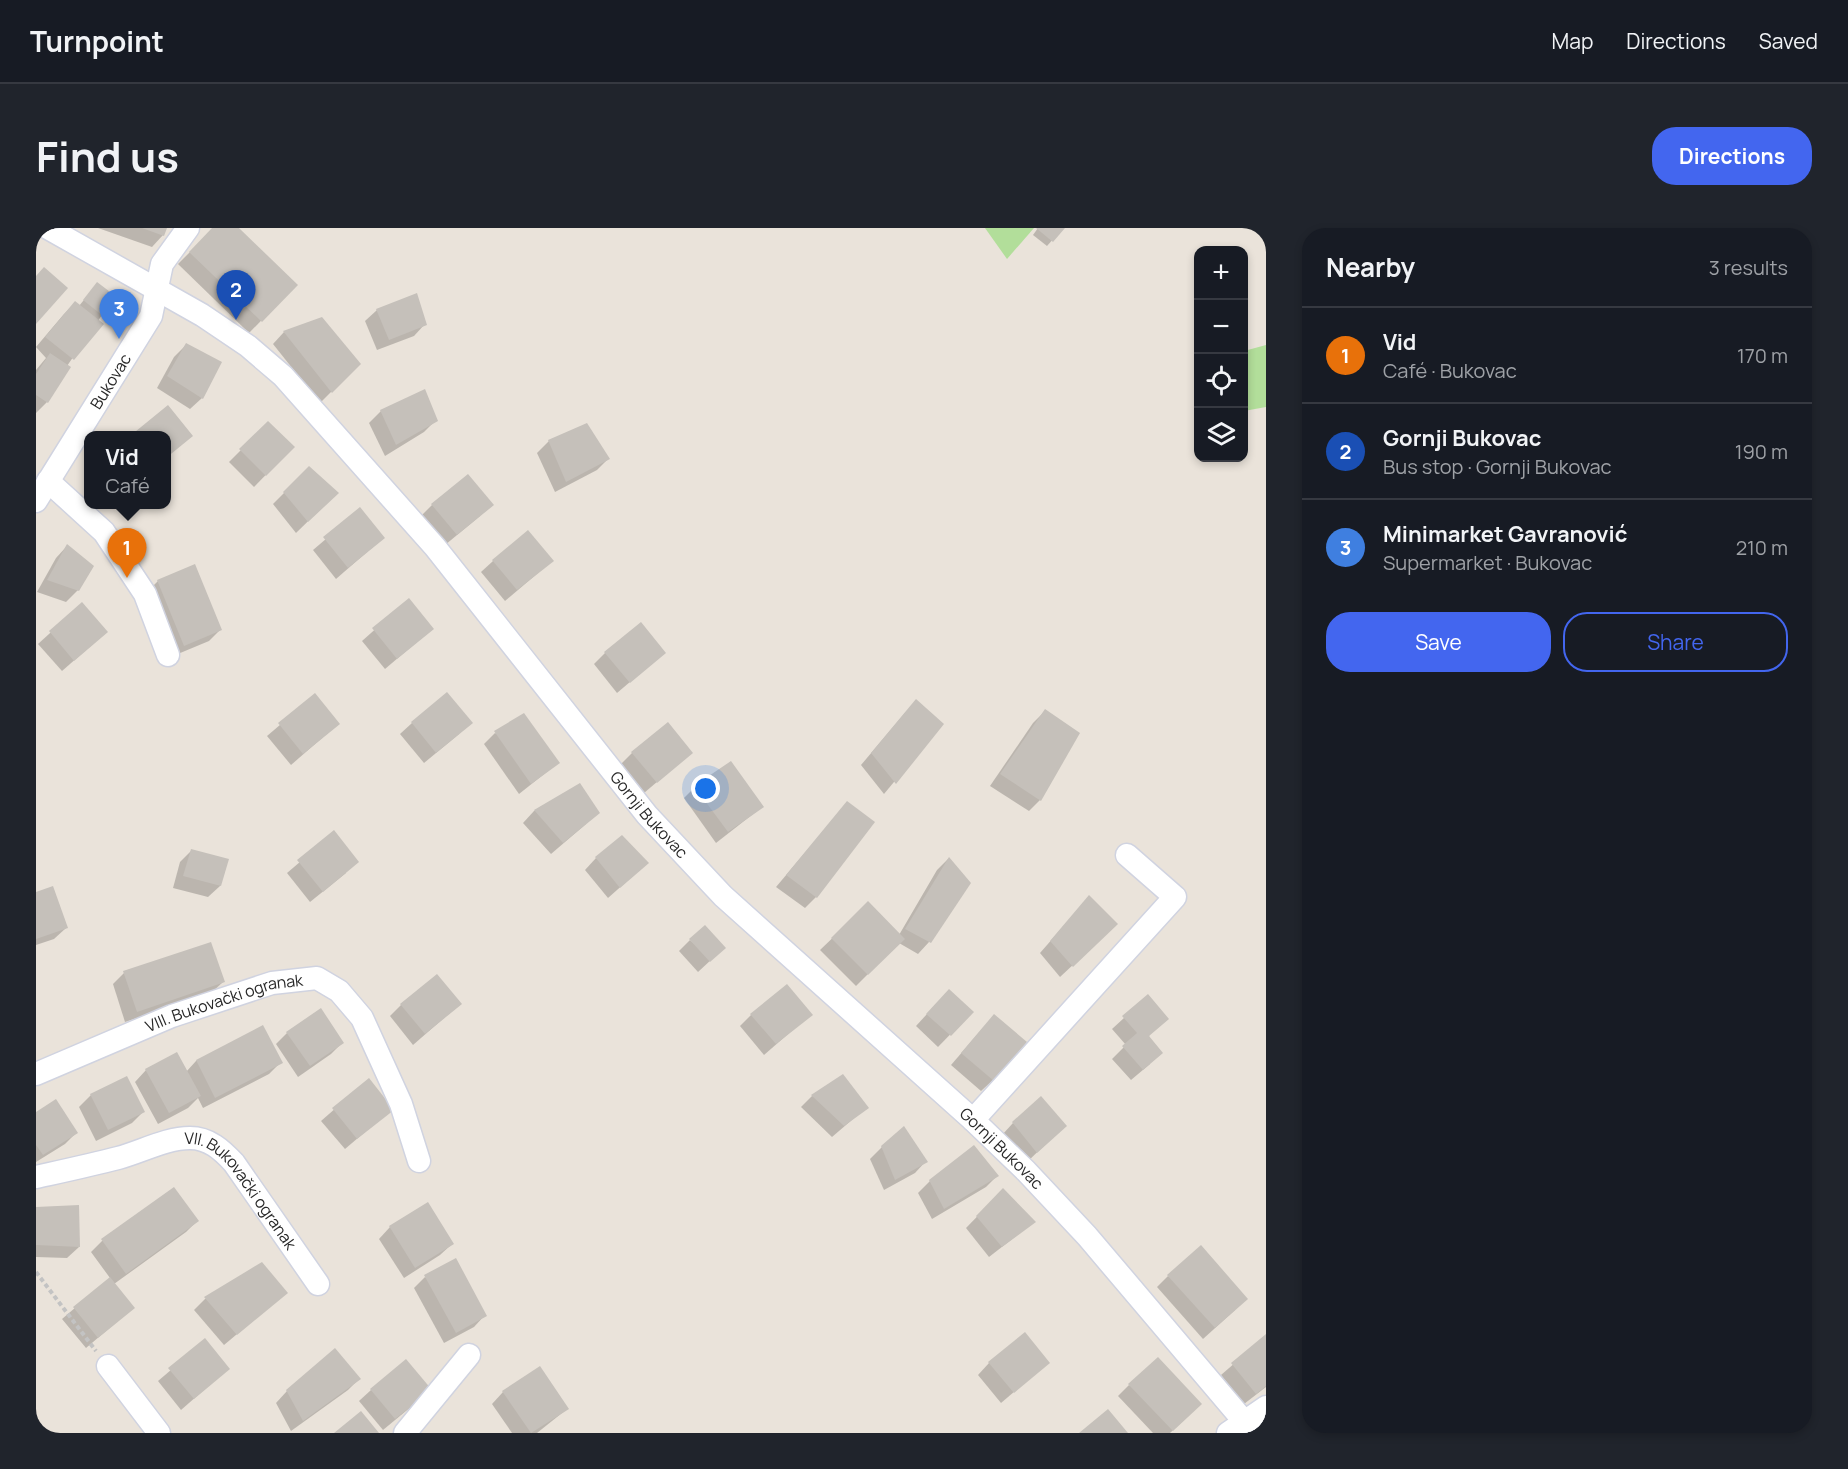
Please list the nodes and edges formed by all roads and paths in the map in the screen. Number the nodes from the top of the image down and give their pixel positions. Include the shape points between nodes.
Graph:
1 (48, 228) edge
2 (188, 228) edge
3 (158, 290) junction
4 (48, 481) junction
5 (36, 501) edge
6 (168, 655) dead end
7 (1127, 855) dead end
8 (36, 1074) edge
9 (973, 1120) junction
10 (419, 1161) dead end
11 (36, 1177) edge
12 (36, 1272) edge
13 (318, 1284) dead end
14 (469, 1355) dead end
15 (108, 1366) joint
16 (1266, 1407) edge
17 (1242, 1429) edge
18 (159, 1433) edge
19 (405, 1433) edge

1 - 3 street, Gornji Bukovac
2 - 3 street, Bukovac via 162,264
3 - 4 street, Bukovac via 151,316
3 - 9 street, Gornji Bukovac via 229,333 283,376 435,547 647,815 723,896
4 - 5 street, Bukovac
4 - 6 street via 104,532 145,594
7 - 9 street via 1174,897
8 - 10 street, VIII. Bukovački ogranak via 172,1016 272,983 317,978 339,991 362,1018 401,1104
9 - 17 street, Gornji Bukovac via 1087,1236
11 - 13 street, VII. Bukovački ogranak via 191,1138 212,1144 234,1163
12 - 15 path
14 - 19 street
15 - 18 street
16 - 17 street, Gornji Bukovac

